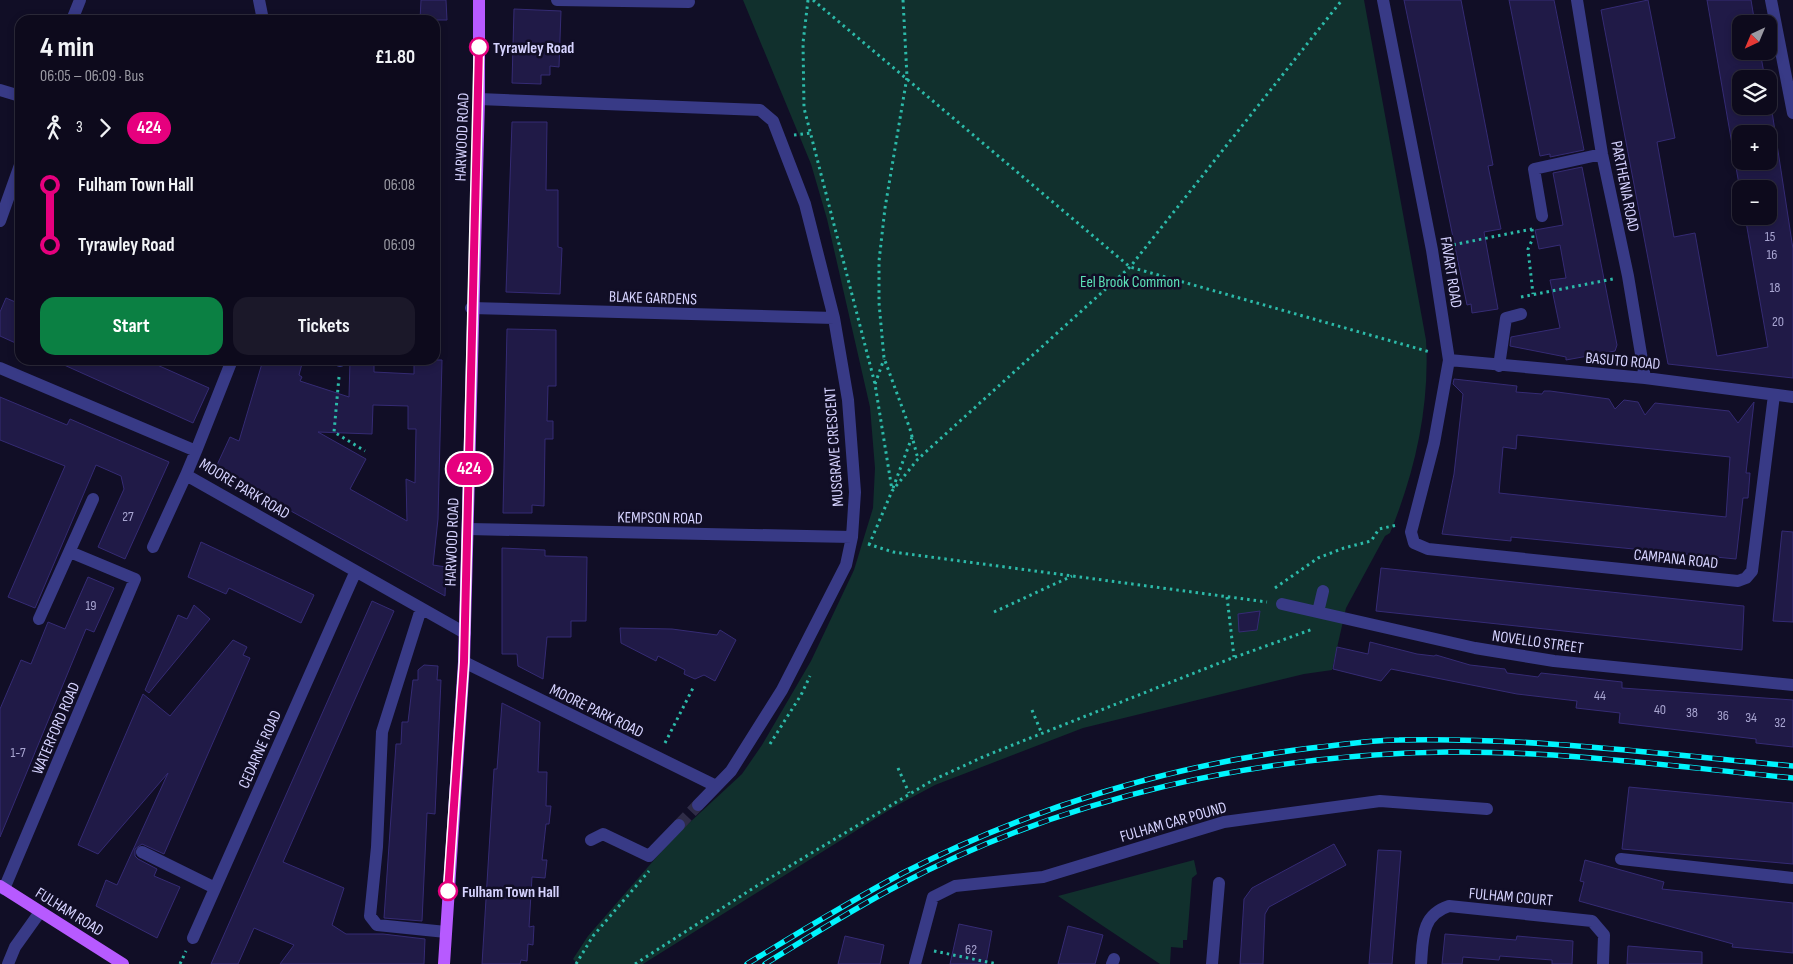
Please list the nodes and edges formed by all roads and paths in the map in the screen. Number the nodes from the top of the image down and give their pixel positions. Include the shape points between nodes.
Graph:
1 (80, 0) edge
2 (259, 0) edge
3 (479, 0) edge
4 (557, 0) edge
5 (570, 0) edge
6 (808, 0) edge
7 (813, 0) edge
8 (903, 0) edge
9 (1342, 0) edge
10 (1383, 0) edge
11 (1577, 0) edge
12 (1771, 0) edge
13 (647, 1) edge
14 (689, 2) dead end
15 (74, 15) edge
16 (262, 15) edge
17 (907, 77) junction
18 (0, 90) edge
19 (1791, 93) edge
20 (15, 94) edge
21 (479, 99) junction
22 (1793, 113) edge
23 (1602, 154) junction
24 (15, 179) edge
25 (1542, 216) joint
26 (0, 221) edge
27 (1532, 229) junction
28 (1432, 250) junction
29 (1130, 267) junction
30 (1628, 276) junction
31 (1533, 294) junction
32 (1515, 298) dead end
33 (471, 308) junction
34 (1521, 314) dead end
35 (834, 318) junction
36 (884, 358) junction
37 (1449, 360) junction
38 (230, 365) edge
39 (340, 365) edge
40 (1499, 366) junction
41 (0, 368) edge
42 (1645, 378) junction
43 (875, 384) junction
44 (1774, 396) junction
45 (1793, 397) edge
46 (912, 436) junction
47 (196, 451) junction
48 (365, 451) dead end
49 (918, 459) junction
50 (186, 475) junction
51 (892, 490) junction
52 (94, 499) dead end
53 (1413, 522) junction
54 (468, 529) junction
55 (852, 537) junction
56 (869, 545) junction
57 (1418, 546) joint
58 (153, 547) dead end
59 (70, 552) junction
60 (355, 573) junction
61 (1072, 576) junction
62 (1273, 590) dead end
63 (1323, 591) dead end
64 (1266, 595) dead end
65 (1227, 597) junction
66 (1258, 601) junction
67 (1282, 604) joint
68 (422, 609) junction
69 (994, 612) dead end
70 (1318, 612) junction
71 (39, 619) dead end
72 (1316, 627) dead end
73 (465, 633) junction
74 (1234, 658) junction
75 (464, 662) junction
76 (1793, 685) edge
77 (694, 686) dead end
78 (1032, 710) dead end
79 (1042, 734) junction
80 (658, 757) junction
81 (898, 768) dead end
82 (716, 786) junction
83 (909, 793) junction
84 (698, 805) tunnel mouth
85 (1487, 809) dead end
86 (679, 825) tunnel mouth
87 (591, 840) dead end
88 (142, 852) dead end
89 (1621, 859) dead end
90 (1793, 878) edge
91 (1219, 883) dead end
92 (2, 887) edge
93 (215, 888) junction
94 (40, 912) junction
95 (446, 932) junction
96 (193, 938) dead end
97 (919, 950) junction
98 (8, 964) edge
99 (123, 964) edge
100 (444, 964) edge
101 (635, 964) edge
102 (915, 964) edge
103 (998, 964) edge
104 (1212, 964) edge
105 (1421, 964) edge
106 (1603, 964) edge

1 - 15 street
2 - 16 street
3 - 21 main road, HARWOOD ROAD
4 - 5 street
5 - 13 street
6 - 43 path via 803,43 804,108
7 - 17 path
8 - 17 path
9 - 29 path
10 - 28 street, FAVART ROAD
11 - 23 street, PARTHENIA ROAD
12 - 19 street
13 - 14 street
17 - 29 path
17 - 36 path via 879,260
18 - 20 street
19 - 22 street
21 - 33 main road, HARWOOD ROAD
21 - 35 street, MUSGRAVE CRESCENT via 755,109 765,112 773,121 804,204
23 - 25 street via 1534,169
23 - 30 street, PARTHENIA ROAD
24 - 26 street
25 - 27 path
27 - 28 path
27 - 31 path via 1533,238 1528,249
28 - 37 street, FAVART ROAD
29 - 37 path via 1427,350
29 - 49 path
30 - 31 path
30 - 42 street, PARTHENIA ROAD
31 - 32 path
33 - 35 street, BLAKE GARDENS
33 - 54 main road, HARWOOD ROAD
34 - 40 street via 1506,318
35 - 55 street, MUSGRAVE CRESCENT via 848,400 855,492
36 - 43 path
36 - 46 path
37 - 40 street, BASUTO ROAD
37 - 53 street, FAVART ROAD via 1434,443
38 - 47 street
39 - 48 path via 334,432
40 - 42 street, BASUTO ROAD
41 - 47 street, MOORE PARK ROAD
42 - 44 street, BASUTO ROAD
43 - 51 path
44 - 45 street, BASUTO ROAD
44 - 57 street, CAMPANA ROAD via 1752,571 1746,578 1738,581
46 - 49 path
46 - 51 path
47 - 50 street, MOORE PARK ROAD
49 - 51 path
50 - 58 street
50 - 60 street, MOORE PARK ROAD
51 - 56 path
52 - 59 street
53 - 57 street, FAVART ROAD via 1411,539
53 - 62 path via 1379,528 1371,541 1318,558
54 - 55 street, KEMPSON ROAD
54 - 73 main road, HARWOOD ROAD
55 - 56 path
55 - 82 street, MUSGRAVE CRESCENT via 846,565 782,690 731,771
56 - 61 path via 893,552
59 - 71 street
59 - 92 street, WATERFORD ROAD via 135,579
60 - 68 street, MOORE PARK ROAD
60 - 93 street, CEDARNE ROAD
61 - 65 path
61 - 69 path
63 - 70 street
64 - 66 path
65 - 66 path
65 - 74 path
66 - 67 path
67 - 70 street, NOVELLO STREET
68 - 73 street, MOORE PARK ROAD
68 - 95 street via 382,732 370,916 376,924
70 - 76 street, NOVELLO STREET via 1475,648 1554,661
72 - 74 path
73 - 75 main road, HARWOOD ROAD
74 - 79 path
75 - 80 street, MOORE PARK ROAD
75 - 95 main road, HARWOOD ROAD
77 - 80 path
78 - 79 path
79 - 83 path via 985,756
80 - 82 street, MOORE PARK ROAD
81 - 83 path
82 - 84 street, MUSGRAVE CRESCENT
83 - 101 path
85 - 97 street, FULHAM CAR POUND via 1380,801 1224,822 1042,877 955,886 933,897
86 - 87 street via 649,856 602,834
88 - 93 street
89 - 90 street
91 - 104 street
92 - 94 main road, FULHAM ROAD
93 - 96 street, CEDARNE ROAD
94 - 98 street via 15,947
94 - 99 main road, FULHAM ROAD
95 - 100 main road, HARWOOD ROAD
97 - 102 street
97 - 103 path
105 - 106 street, FULHAM COURT via 1426,924 1434,913 1449,906 1592,921 1604,934

